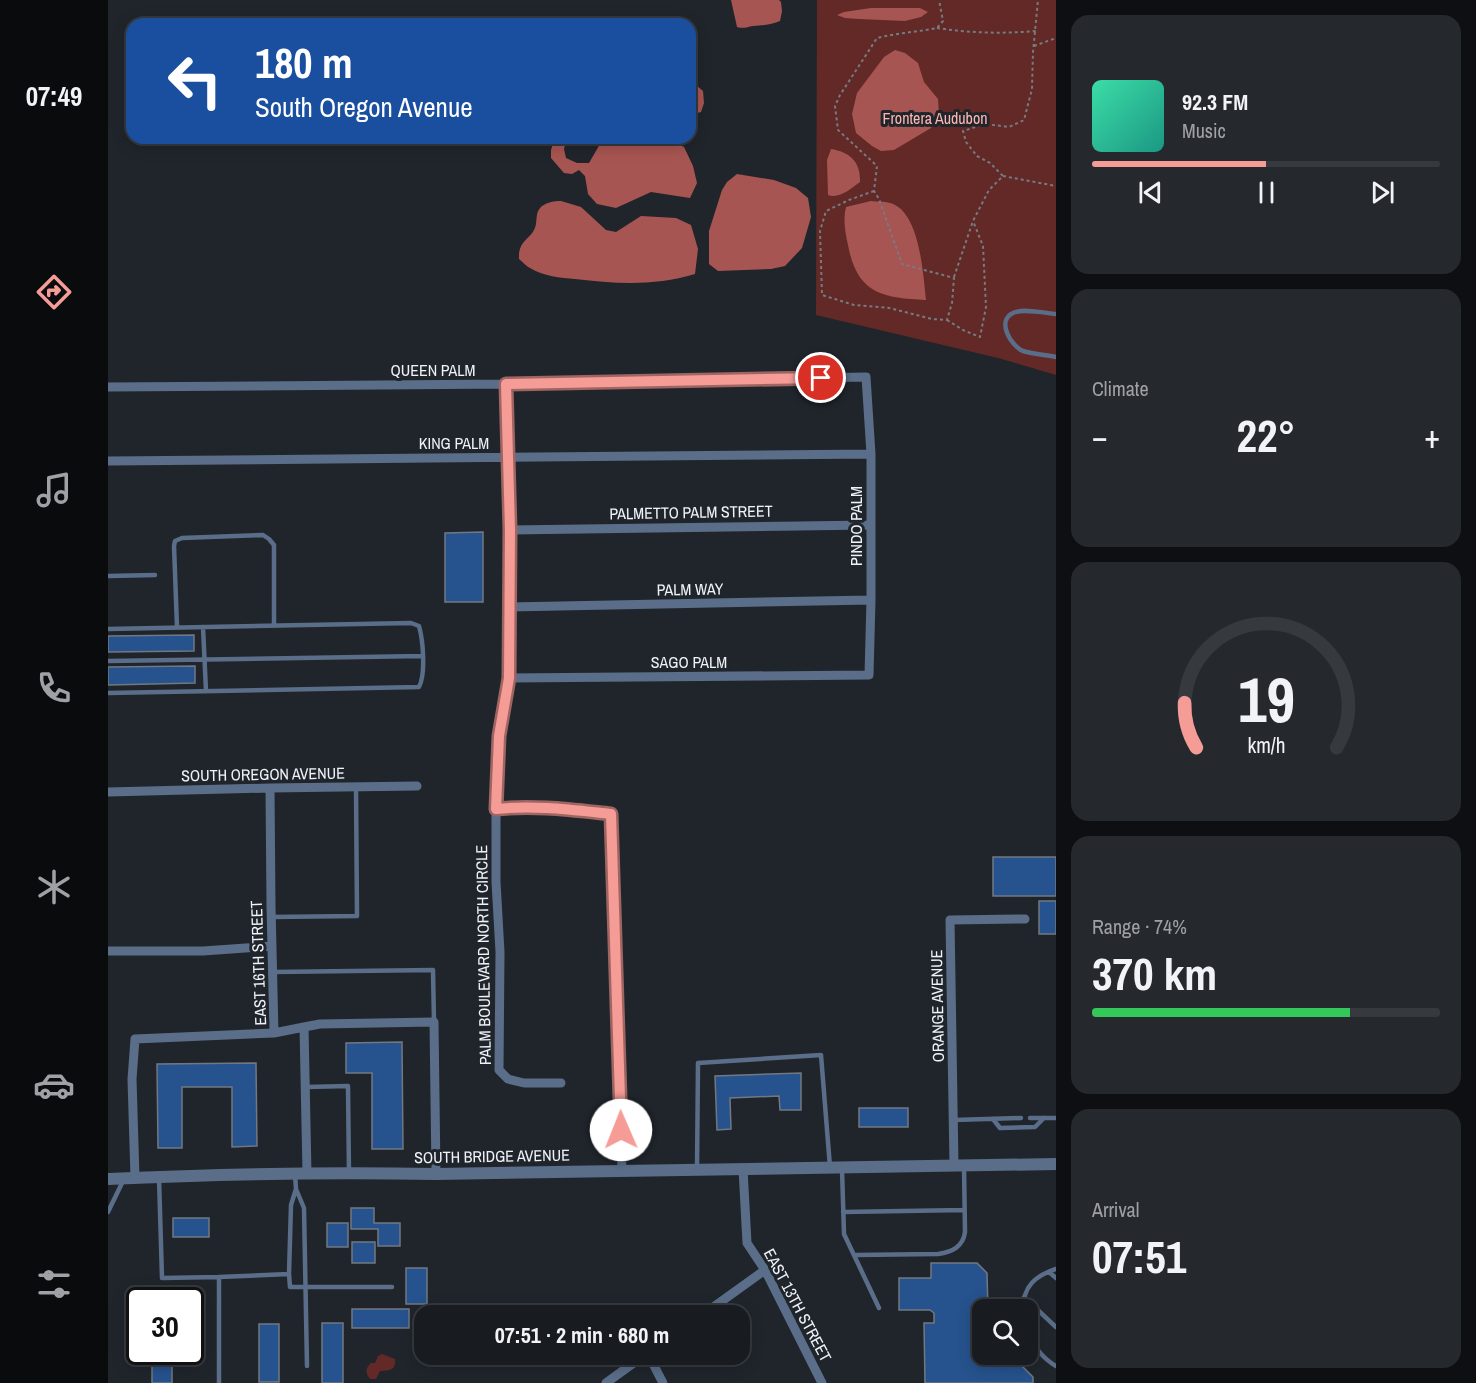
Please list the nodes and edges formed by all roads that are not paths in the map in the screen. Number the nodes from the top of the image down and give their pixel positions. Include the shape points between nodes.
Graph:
1 (1056, 314) edge
2 (1056, 357) edge
3 (866, 377) joint
4 (506, 384) junction
5 (108, 387) edge
6 (872, 454) junction
7 (508, 458) junction
8 (108, 461) edge
9 (871, 525) junction
10 (510, 530) junction
11 (155, 575) dead end
12 (108, 576) edge
13 (871, 600) junction
14 (509, 607) junction
15 (274, 625) junction
16 (177, 627) junction
17 (203, 627) junction
18 (108, 628) edge
19 (422, 656) junction
20 (204, 660) junction
21 (108, 661) edge
22 (869, 675) joint
23 (509, 678) junction
24 (206, 690) junction
25 (108, 693) edge
26 (417, 786) dead end
27 (270, 788) junction
28 (356, 788) junction
29 (108, 792) edge
30 (496, 809) junction
31 (271, 917) junction
32 (1025, 919) dead end
33 (272, 946) junction
34 (108, 951) edge
35 (273, 972) junction
36 (434, 1022) junction
37 (304, 1027) junction
38 (274, 1033) junction
39 (561, 1083) dead end
40 (306, 1087) junction
41 (1020, 1118) dead end
42 (1030, 1118) dead end
43 (1044, 1118) junction
44 (1056, 1118) edge
45 (993, 1119) junction
46 (954, 1120) junction
47 (1056, 1164) edge
48 (959, 1166) junction
49 (836, 1167) junction
50 (698, 1169) junction
51 (743, 1169) junction
52 (622, 1171) junction
53 (349, 1173) junction
54 (301, 1174) junction
55 (436, 1174) junction
56 (129, 1178) junction
57 (159, 1178) junction
58 (108, 1179) edge
59 (296, 1189) junction
60 (964, 1210) junction
61 (108, 1212) edge
62 (843, 1212) junction
63 (855, 1256) junction
64 (1056, 1269) edge
65 (765, 1270) junction
66 (1049, 1272) junction
67 (289, 1274) junction
68 (219, 1277) junction
69 (1056, 1278) edge
70 (304, 1287) junction
71 (392, 1287) dead end
72 (1024, 1298) joint
73 (716, 1305) edge
74 (879, 1308) dead end
75 (1056, 1327) edge
76 (1038, 1351) edge
77 (631, 1365) edge
78 (653, 1365) edge
79 (307, 1366) dead end
80 (1056, 1366) edge
81 (219, 1383) edge
82 (606, 1383) edge
83 (663, 1383) edge
84 (822, 1383) edge

1 - 2 lane via 1023,311 1013,313 1006,322 1008,337 1014,345
3 - 4 street, QUEEN PALM
3 - 6 street, PINDO PALM
4 - 5 street, QUEEN PALM
4 - 7 street
6 - 7 street, KING PALM
6 - 9 street, PINDO PALM
7 - 8 street, KING PALM
7 - 10 street
9 - 10 street, PALMETTO PALM STREET
9 - 13 street, PINDO PALM
10 - 14 street
11 - 12 lane
13 - 14 street, PALM WAY
13 - 22 street, PINDO PALM
14 - 23 street
15 - 16 lane via 274,545 263,535 176,541
15 - 17 lane
15 - 19 lane via 411,623 419,626
16 - 17 lane
16 - 18 lane
17 - 20 lane
19 - 20 lane
19 - 24 lane via 419,687
20 - 21 lane
20 - 24 lane
22 - 23 street, SAGO PALM
23 - 30 street via 499,736
24 - 25 lane
26 - 28 street, SOUTH OREGON AVENUE
27 - 28 street, SOUTH OREGON AVENUE
27 - 29 street, SOUTH OREGON AVENUE
27 - 31 street, EAST 16TH STREET
28 - 31 lane via 357,916
30 - 39 street, PALM BOULEVARD NORTH CIRCLE via 499,1070 508,1079 524,1083
30 - 52 street via 520,806 611,814
31 - 33 street, EAST 16TH STREET
32 - 46 street, ORANGE AVENUE via 950,921
33 - 34 street
33 - 35 street, EAST 16TH STREET
35 - 36 lane via 433,970
35 - 38 street, EAST 16TH STREET
36 - 37 street, EAST 16TH STREET
36 - 55 street
37 - 38 street, EAST 16TH STREET
37 - 40 street
38 - 56 street via 135,1039
40 - 53 lane via 348,1086
40 - 54 street
41 - 45 lane
42 - 43 lane
43 - 44 lane
43 - 45 lane via 1035,1127 1000,1128
45 - 46 lane
46 - 48 street, ORANGE AVENUE
47 - 48 street, SOUTH BRIDGE AVENUE
48 - 49 street, SOUTH BRIDGE AVENUE
48 - 60 lane
49 - 50 lane via 821,1055 698,1063
49 - 51 street, SOUTH BRIDGE AVENUE
49 - 62 lane
50 - 51 street, SOUTH BRIDGE AVENUE
50 - 52 street, SOUTH BRIDGE AVENUE
51 - 65 street, EAST 13TH STREET via 747,1243
52 - 55 street, SOUTH BRIDGE AVENUE
53 - 54 street, SOUTH BRIDGE AVENUE
53 - 55 street, SOUTH BRIDGE AVENUE
54 - 57 street, SOUTH BRIDGE AVENUE
54 - 59 lane
56 - 57 street, SOUTH BRIDGE AVENUE
56 - 58 street, SOUTH BRIDGE AVENUE
56 - 61 lane
57 - 68 lane via 162,1278
59 - 67 lane via 291,1205
59 - 70 lane via 304,1208
60 - 62 lane
60 - 63 lane via 964,1238 957,1249
62 - 63 lane via 844,1234
63 - 74 lane
64 - 66 lane
65 - 73 street
65 - 84 street, EAST 13TH STREET
66 - 69 lane
66 - 72 lane via 1031,1281
67 - 68 lane
67 - 70 lane via 290,1287
68 - 81 lane
70 - 71 lane
70 - 79 lane
72 - 75 lane
76 - 80 lane
77 - 82 street
78 - 83 street

